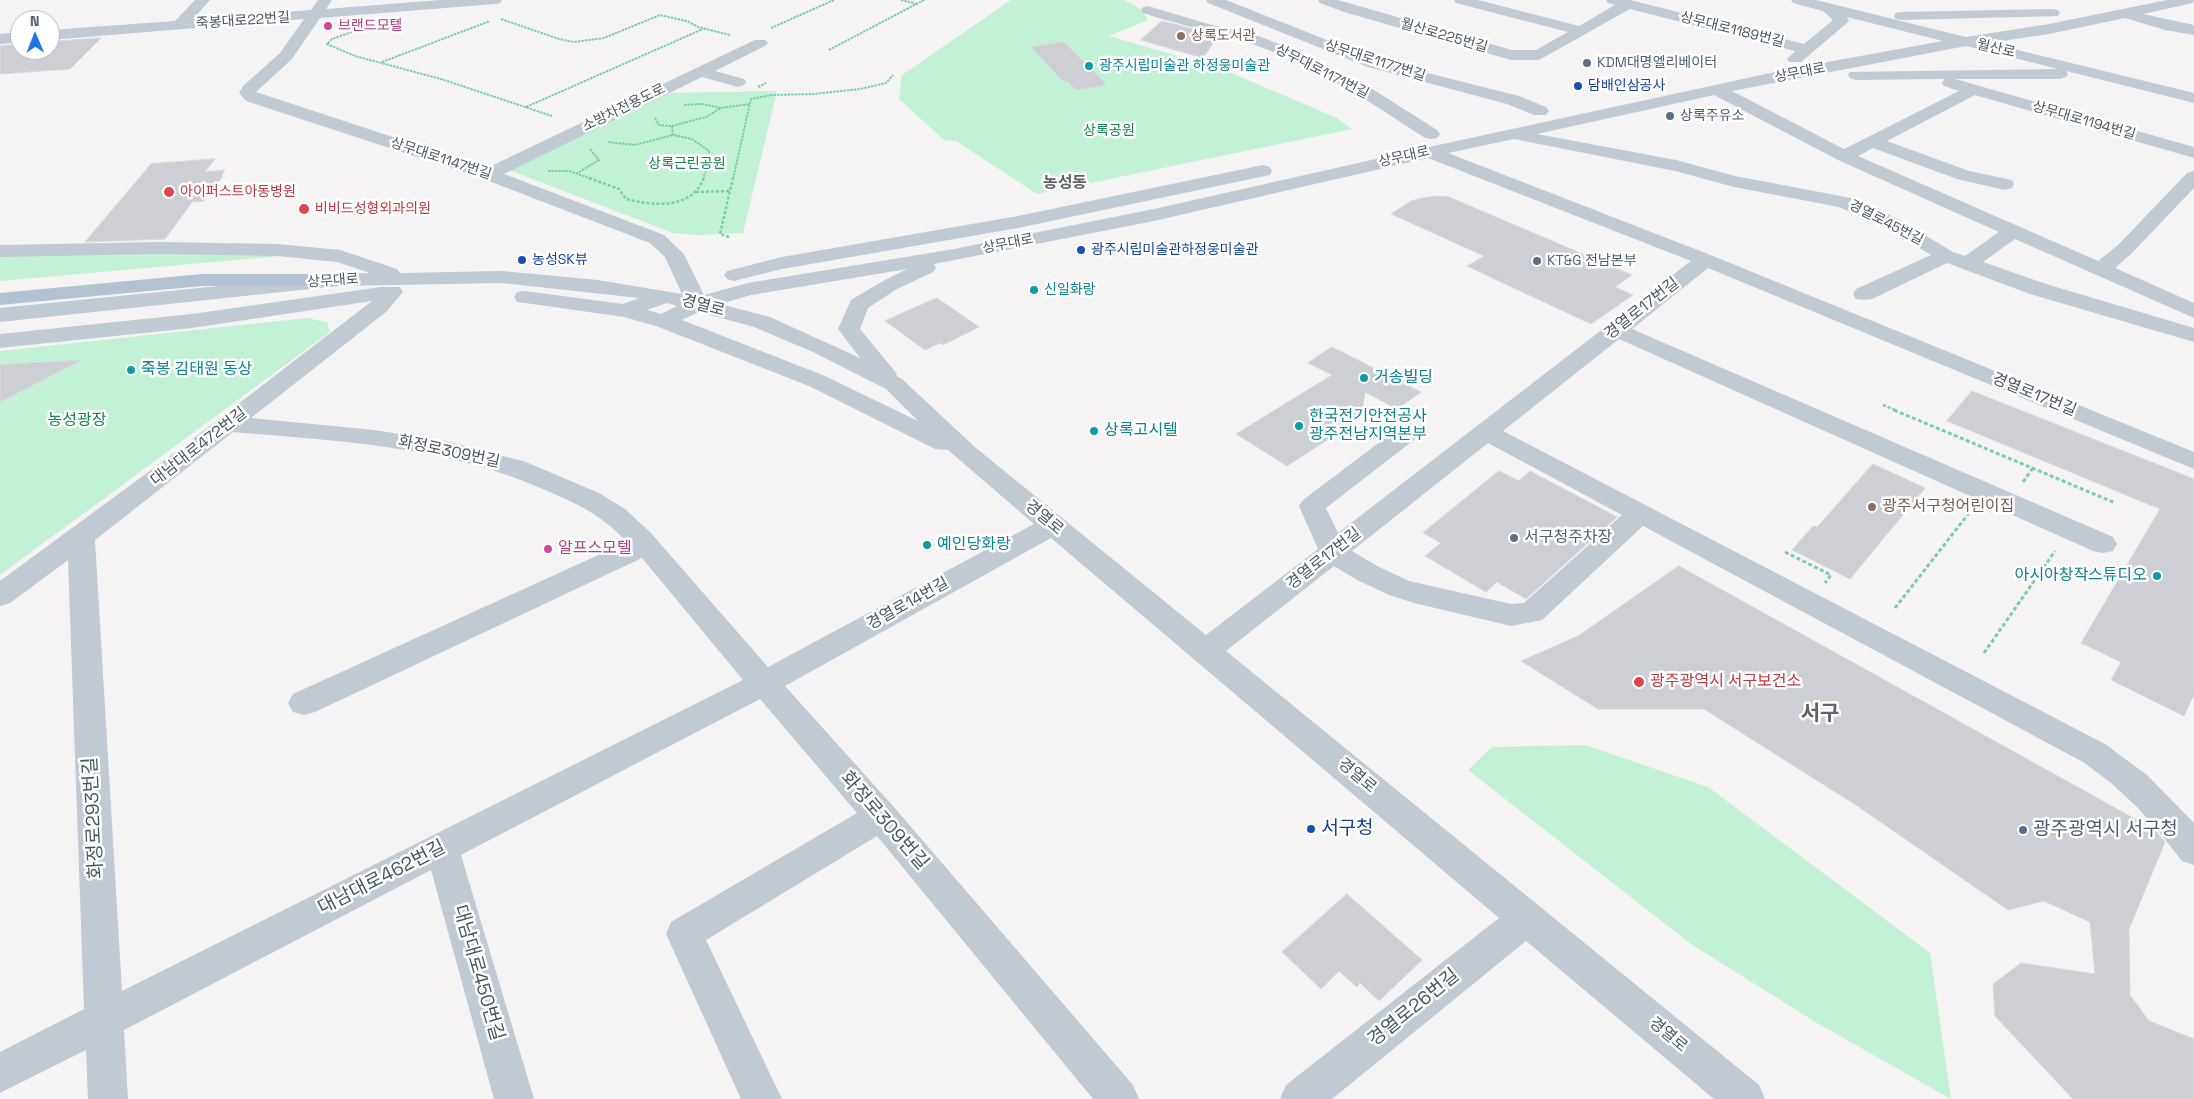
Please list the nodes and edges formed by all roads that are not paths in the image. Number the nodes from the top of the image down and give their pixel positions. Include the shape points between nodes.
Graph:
1 (203, 0) edge
2 (325, 0) edge
3 (495, 0) edge
4 (1213, 0) edge
5 (1325, 0) edge
6 (1369, 0) edge
7 (1461, 0) edge
8 (1798, 0) edge
9 (2188, 0) edge
10 (1620, 2) edge
11 (437, 3) edge
12 (2120, 6) edge
13 (1828, 7) junction
14 (1888, 7) dead end
15 (1349, 9) junction
16 (1148, 10) dead end
17 (314, 15) junction
18 (1862, 16) junction
19 (1332, 18) dead end
20 (179, 25) junction
21 (1314, 26) dead end
22 (2194, 30) edge
23 (1581, 31) junction
24 (1929, 33) junction
25 (2055, 33) junction
26 (60, 34) edge
27 (1297, 34) junction
28 (754, 41) road end
29 (1969, 42) junction
30 (1539, 56) joint
31 (1797, 61) junction
32 (700, 72) junction
33 (2105, 74) junction
34 (1919, 75) junction
35 (738, 82) dead end
36 (1717, 90) junction
37 (1973, 90) junction
38 (2194, 98) edge
39 (1540, 111) junction
40 (1467, 126) dead end
41 (1449, 130) dead end
42 (1508, 134) junction
43 (1409, 139) dead end
44 (1872, 142) junction
45 (1430, 143) junction
46 (2194, 153) edge
47 (1844, 156) junction
48 (1280, 167) dead end
49 (488, 174) junction
50 (2005, 184) dead end
51 (2188, 184) edge
52 (2014, 231) junction
53 (0, 251) edge
54 (954, 255) junction
55 (1946, 256) junction
56 (1706, 260) junction
57 (1968, 263) junction
58 (2100, 270) junction
59 (338, 280) junction
60 (398, 285) junction
61 (1864, 294) dead end
62 (666, 296) junction
63 (693, 296) junction
64 (0, 299) edge
65 (625, 311) junction
66 (2194, 311) edge
67 (0, 315) edge
68 (664, 321) junction
69 (0, 330) edge
70 (1616, 330) junction
71 (2194, 335) edge
72 (0, 341) edge
73 (894, 384) junction
74 (228, 424) junction
75 (1410, 431) dead end
76 (1486, 432) junction
77 (967, 454) junction
78 (2194, 461) edge
79 (1640, 514) junction
80 (1052, 526) junction
81 (81, 538) junction
82 (2103, 544) dead end
83 (646, 545) junction
84 (1333, 552) junction
85 (0, 596) edge
86 (1206, 651) junction
87 (764, 683) junction
88 (304, 703) dead end
89 (881, 816) junction
90 (442, 848) junction
91 (2194, 850) edge
92 (1527, 918) junction
93 (104, 1020) junction
94 (0, 1073) edge
95 (108, 1099) edge
96 (514, 1099) edge
97 (762, 1099) edge
98 (1119, 1099) edge
99 (1300, 1099) edge
100 (1745, 1099) edge

1 - 20 street
2 - 17 street
3 - 11 street, 죽봉대로22번길
4 - 27 street, 상무대로1177번길
5 - 15 street, 월산로225번길
6 - 15 street
7 - 23 street
8 - 13 street, 월산로
9 - 12 street, 상무대로
10 - 23 street, 상무대로1189번길
10 - 31 street, 상무대로1189번길
11 - 17 street, 죽봉대로22번길
12 - 22 street via 2165,25
12 - 25 street, 상무대로
13 - 18 street, 월산로
13 - 31 street via 1842,20
14 - 18 street
15 - 19 street
15 - 30 street, 월산로225번길 via 1511,55
16 - 45 street, 상무대로1171번길 via 1254,40 1292,55 1361,90
17 - 20 street, 죽봉대로22번길
17 - 49 street, 상무대로1147번길 via 286,56 247,93
18 - 24 street, 월산로
18 - 25 street
20 - 26 street, 죽봉대로22번길
21 - 27 street
23 - 30 street, 상무대로1189번길
24 - 25 street, 상무대로
24 - 29 street, 월산로
24 - 31 street, 상무대로
25 - 29 street, 상무대로
25 - 33 street
27 - 39 street, 상무대로1177번길 via 1396,71 1513,100
28 - 32 street, 소방차전용도로
29 - 31 street, 상무대로
29 - 33 street, 월산로
31 - 34 street
31 - 36 street, 상무대로
31 - 39 street, 상무대로
32 - 35 street
32 - 49 street, 소방차전용도로
33 - 34 street
33 - 38 street, 월산로
34 - 37 street, 상무대로1194번길
36 - 42 street, 상무대로
36 - 47 street
37 - 44 street
37 - 46 street, 상무대로1194번길
39 - 40 street, 상무대로
41 - 45 street, 상무대로
42 - 45 street, 상무대로
42 - 55 street, 경열로45번길 via 1844,202 1889,222
43 - 45 street, 상무대로
44 - 47 street
44 - 50 street via 1964,175
45 - 54 street, 상무대로 via 1154,215
45 - 56 street, 상무대로1171번길
47 - 52 street
48 - 63 street, 상무대로 via 1018,222 782,263 712,281
49 - 63 street, 상무대로1147번길 via 657,238 674,254
51 - 58 street via 2125,250
52 - 57 street
52 - 58 street
53 - 60 street via 278,250 340,256
54 - 63 street, 상무대로
54 - 73 street via 890,285 859,305 849,329
55 - 57 street, 경열로45번길
55 - 61 street
56 - 70 street, 경열로17번길
56 - 78 street, 경열로17번길
57 - 71 street, 경열로45번길 via 2038,289
58 - 66 street
59 - 60 street, 상무대로
59 - 64 main road via 202,280
59 - 67 street, 상무대로
60 - 62 street, 상무대로 via 502,278 598,286
60 - 65 street, 상무대로
60 - 69 street, 상무대로 via 275,302
60 - 72 street, 상무대로 via 192,321
60 - 74 street, 대남대로472번길 via 378,308
62 - 63 street, 경열로
62 - 65 street, 상무대로
63 - 68 street, 상무대로
63 - 73 street, 경열로 via 821,346
65 - 68 street, 상무대로
68 - 77 street, 경열로 via 816,381
70 - 76 street, 경열로17번길
70 - 82 street
73 - 77 street, 경열로
74 - 81 street, 대남대로472번길
74 - 83 street, 화정로309번길 via 340,433 482,457 519,468 595,502 628,526
75 - 84 street via 1312,506
76 - 79 street
76 - 84 street, 경열로17번길
77 - 80 street, 경열로
79 - 84 street via 1538,607 1523,615 1498,613 1399,588
79 - 91 street via 2094,753 2129,778
80 - 86 street, 경열로
80 - 87 street, 경열로14번길
81 - 85 street, 대남대로472번길
81 - 93 street, 화정로293번길
83 - 87 street, 화정로309번길
83 - 88 street
84 - 86 street, 경열로17번길
86 - 92 street, 경열로
87 - 89 street, 화정로309번길
87 - 90 street, 대남대로462번길
89 - 97 street via 684,934
89 - 98 street, 화정로309번길
90 - 93 street, 대남대로462번길
90 - 96 street, 대남대로450번길
92 - 99 street, 경열로26번길
92 - 100 street, 경열로
93 - 94 street, 대남대로462번길
93 - 95 street, 화정로293번길

